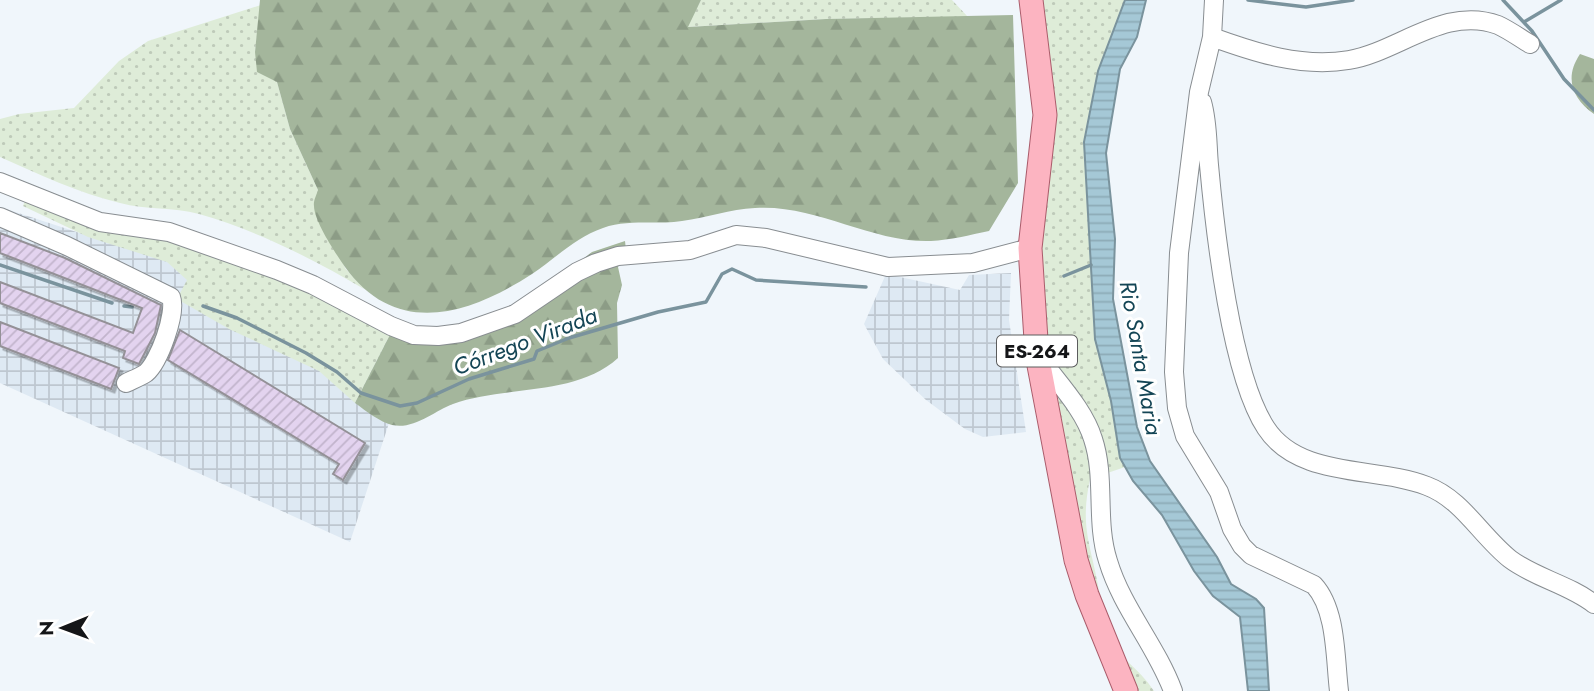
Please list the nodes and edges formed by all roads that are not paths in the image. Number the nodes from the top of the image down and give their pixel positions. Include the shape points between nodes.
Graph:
1 (1031, 0) edge
2 (1214, 0) edge
3 (1212, 37) junction
4 (1530, 44) dead end
5 (1199, 92) junction
6 (0, 183) edge
7 (0, 217) edge
8 (1031, 248) junction
9 (1037, 355) junction
10 (126, 383) dead end
11 (1594, 604) edge
12 (1126, 691) edge
13 (1173, 691) edge
14 (1339, 691) edge

1 - 8 main road, ES-264 via 1045,115
2 - 3 street
3 - 4 street via 1269,56 1330,62 1371,54 1444,24 1468,21 1500,26
3 - 5 street
5 - 11 street via 1207,120 1230,315 1246,381 1266,429 1279,444 1315,463 1391,475 1439,491 1511,559
5 - 14 street via 1179,253 1177,408 1185,436 1219,492 1242,547 1320,593 1333,639
6 - 8 street via 100,222 169,232 277,270 391,327 426,336 461,333 515,314 596,263 690,250 736,236 766,238 888,267 973,262
7 - 10 street via 171,297 174,310 153,364
8 - 9 main road, ES-264
9 - 12 main road, ES-264 via 1076,561
9 - 13 street via 1093,438 1100,527 1108,562

